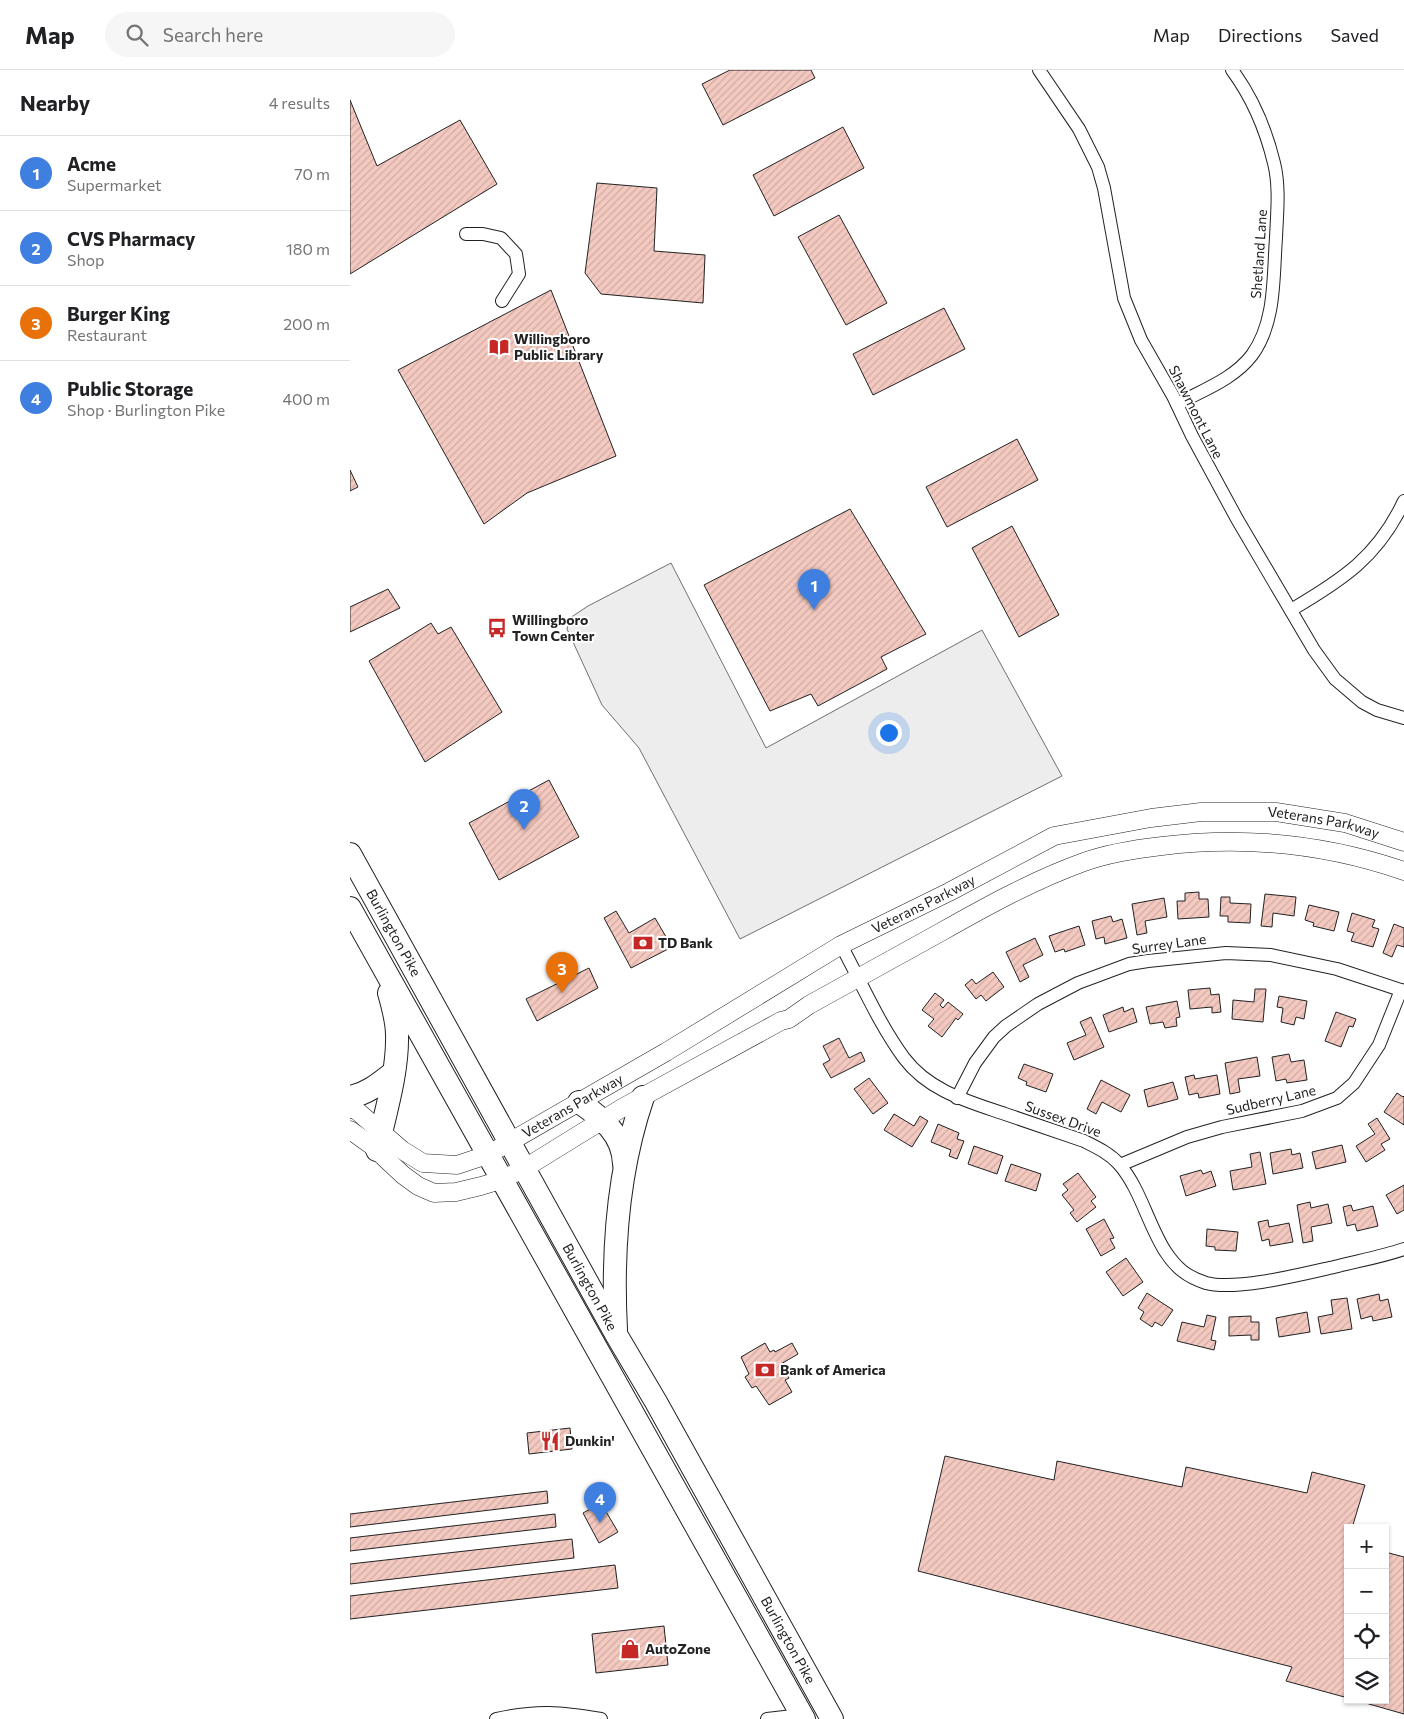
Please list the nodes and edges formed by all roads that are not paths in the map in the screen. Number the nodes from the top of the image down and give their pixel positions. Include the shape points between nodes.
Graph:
1 (1038, 70) edge
2 (1232, 70) edge
3 (466, 234) dead end
4 (502, 301) dead end
5 (1177, 404) junction
6 (1404, 501) edge
7 (1291, 610) junction
8 (1404, 718) edge
9 (1404, 842) edge
10 (350, 854) edge
11 (1404, 871) edge
12 (350, 908) edge
13 (841, 945) junction
14 (379, 961) junction
15 (859, 978) junction
16 (1402, 990) edge
17 (394, 1072) junction
18 (350, 1097) edge
19 (643, 1097) junction
20 (957, 1098) junction
21 (579, 1102) junction
22 (350, 1109) edge
23 (603, 1119) junction
24 (350, 1130) edge
25 (379, 1141) junction
26 (510, 1142) junction
27 (487, 1154) junction
28 (1120, 1165) junction
29 (525, 1168) junction
30 (625, 1173) junction
31 (501, 1180) junction
32 (1404, 1249) edge
33 (617, 1336) junction
34 (803, 1717) edge
35 (496, 1719) edge
36 (601, 1719) edge
37 (767, 1719) edge
38 (832, 1719) edge

1 - 5 street, Shawmont Lane via 1079,129 1098,167 1124,298 1140,340
2 - 5 street, Shetland Lane via 1264,128 1274,165 1278,202 1270,312 1260,343 1242,367
3 - 4 street via 501,238 516,254 519,274
5 - 7 street, Shawmont Lane via 1213,477
6 - 7 street via 1398,515 1361,562 1334,584
7 - 8 street, Shawmont Lane via 1334,680 1362,702
9 - 13 main road, Veterans Parkway via 1345,824 1276,812 1200,812 1151,818 1054,836
10 - 26 highway, Burlington Pike
11 - 15 main road, Veterans Parkway via 1360,858 1262,842 1190,843 1118,852 1084,862 1018,891
12 - 14 highway, Burlington Pike
13 - 15 street, Sussex Drive
13 - 21 main road, Veterans Parkway
14 - 17 highway via 398,1034
14 - 27 highway, Burlington Pike
15 - 19 main road, Veterans Parkway
15 - 20 street, Sussex Drive via 904,1058 932,1085
16 - 20 street, Surrey Lane via 1337,970 1271,955 1226,952 1129,964 1078,983 1006,1026 975,1063
16 - 28 street, Sudberry Lane via 1378,1044 1354,1083 1337,1098 1302,1111 1187,1137
17 - 18 highway via 376,1086
17 - 25 highway
19 - 23 main road, Veterans Parkway
19 - 30 highway via 634,1123
20 - 28 street, Sussex Drive via 1084,1141 1103,1150
21 - 23 highway
21 - 26 main road, Veterans Parkway
22 - 25 main road via 356,1110
23 - 29 main road, Veterans Parkway
23 - 30 highway via 622,1148
24 - 25 main road
25 - 27 main road, Veterans Parkway via 423,1163 457,1165
25 - 31 main road, Veterans Parkway via 403,1175 434,1193 456,1192
26 - 27 main road, Veterans Parkway
26 - 29 highway, Burlington Pike
27 - 31 highway, Burlington Pike
28 - 32 street, Sussex Drive via 1165,1250 1181,1271 1207,1283 1233,1285 1292,1277
29 - 31 main road, Veterans Parkway
29 - 33 highway, Burlington Pike
30 - 33 highway via 614,1271
31 - 34 highway, Burlington Pike
33 - 38 highway, Burlington Pike
34 - 37 street
35 - 36 street via 549,1712

